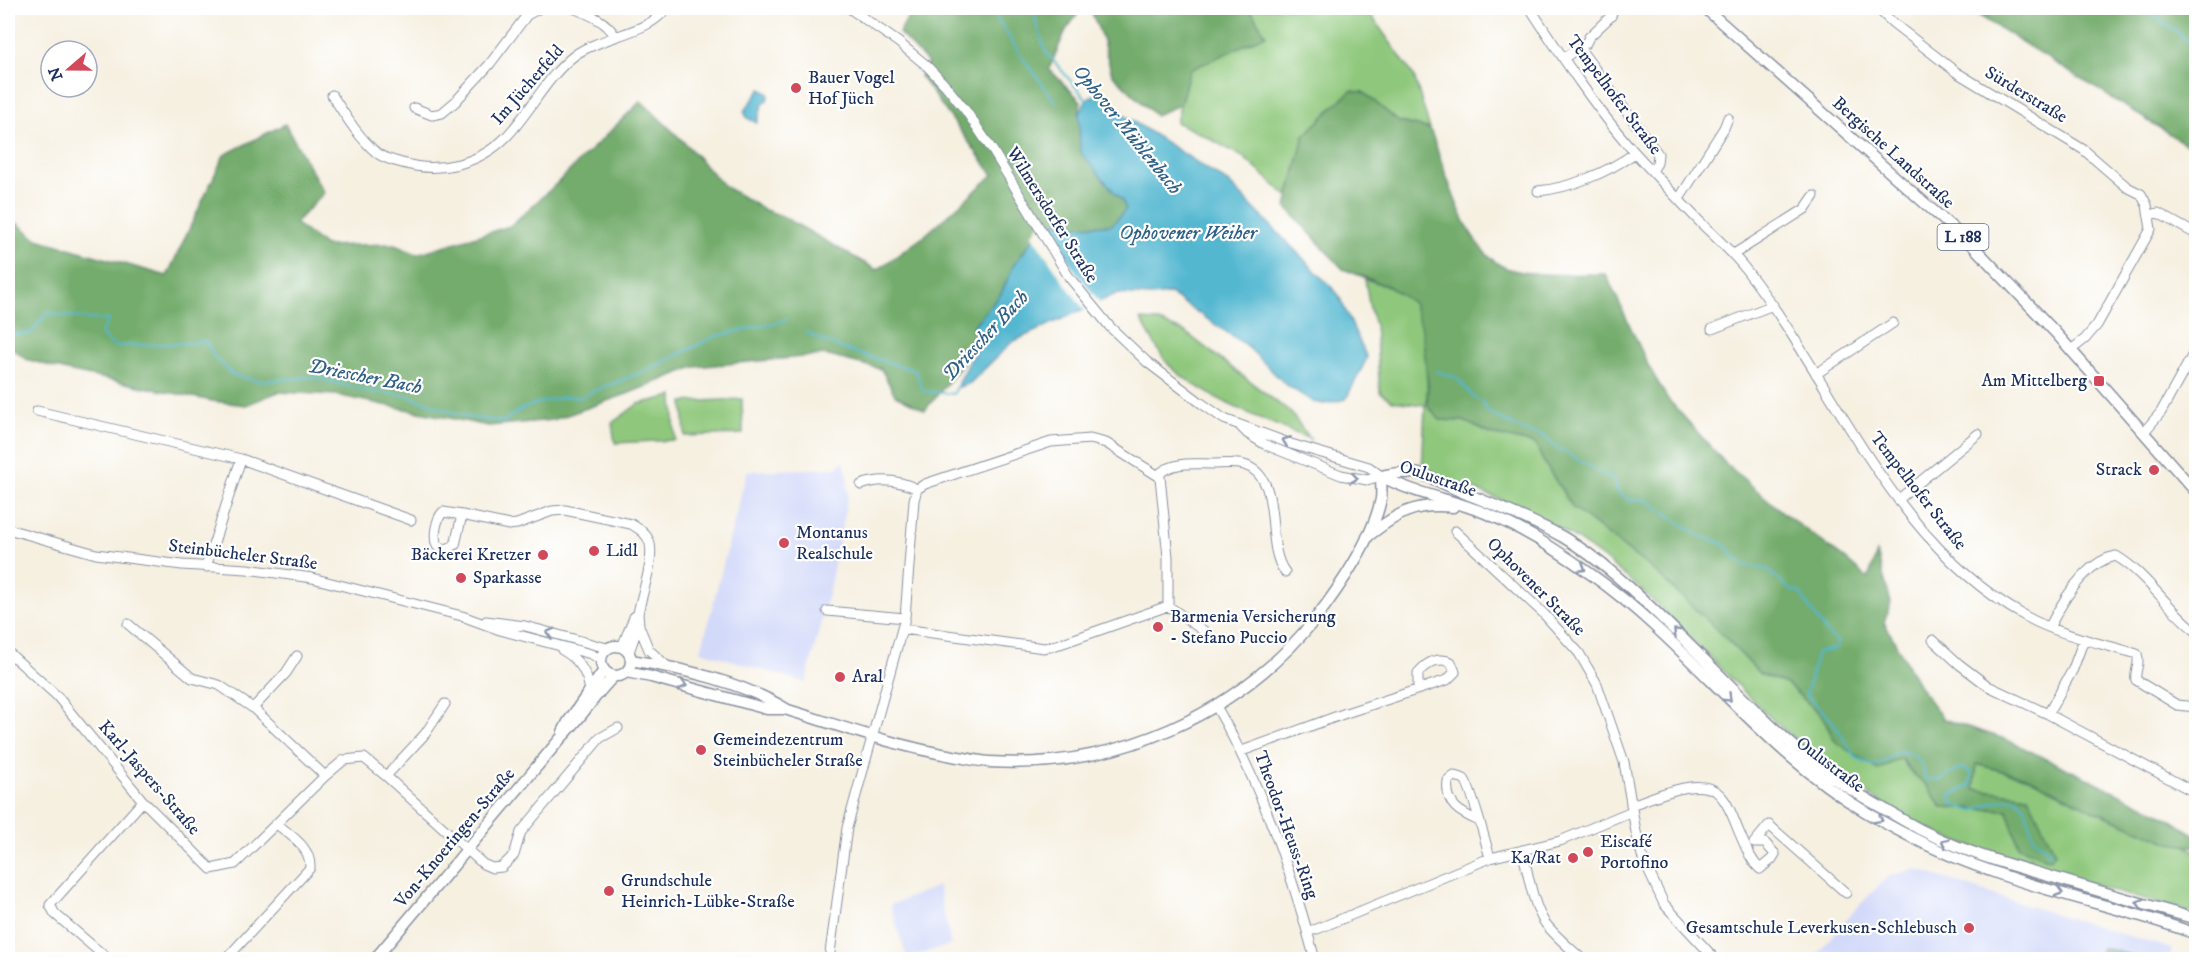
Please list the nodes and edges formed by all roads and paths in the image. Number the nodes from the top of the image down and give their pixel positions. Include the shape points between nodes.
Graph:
1 (540, 8) edge
2 (573, 8) edge
3 (666, 8) edge
4 (849, 8) edge
5 (1530, 8) edge
6 (1705, 8) edge
7 (1877, 8) edge
8 (1613, 10) dead end
9 (615, 36) junction
10 (1580, 49) junction
11 (1564, 58) junction
12 (332, 95) dead end
13 (414, 108) dead end
14 (1728, 118) dead end
15 (1635, 153) junction
16 (1652, 171) junction
17 (1538, 191) dead end
18 (1814, 195) dead end
19 (1679, 199) junction
20 (2150, 214) junction
21 (2194, 233) dead end
22 (1734, 254) junction
23 (1773, 304) junction
24 (1893, 322) dead end
25 (1712, 328) dead end
26 (2196, 349) edge
27 (2071, 350) junction
28 (1816, 374) junction
29 (38, 411) dead end
30 (1240, 426) junction
31 (2144, 432) junction
32 (1978, 434) dead end
33 (241, 459) junction
34 (1158, 475) junction
35 (1382, 476) junction
36 (861, 485) dead end
37 (917, 489) junction
38 (2196, 492) edge
39 (1899, 498) junction
40 (462, 515) dead end
41 (411, 520) dead end
42 (8, 529) edge
43 (1455, 531) dead end
44 (1366, 537) junction
45 (1533, 537) junction
46 (206, 567) junction
47 (1285, 572) dead end
48 (1168, 606) junction
49 (827, 610) dead end
50 (905, 618) junction
51 (638, 619) junction
52 (474, 620) junction
53 (128, 624) dead end
54 (2050, 626) junction
55 (903, 629) junction
56 (1204, 631) dead end
57 (2196, 631) edge
58 (2084, 639) junction
59 (1933, 640) dead end
60 (544, 641) junction
61 (607, 648) junction
62 (8, 652) edge
63 (627, 653) junction
64 (297, 656) dead end
65 (602, 665) junction
66 (670, 669) junction
67 (626, 672) junction
68 (614, 676) junction
69 (1418, 688) dead end
70 (590, 691) junction
71 (445, 704) dead end
72 (1216, 706) junction
73 (2196, 707) edge
74 (253, 708) junction
75 (788, 710) junction
76 (2048, 714) junction
77 (618, 728) dead end
78 (871, 737) junction
79 (561, 738) junction
80 (1242, 751) junction
81 (325, 776) junction
82 (387, 776) junction
83 (2196, 793) edge
84 (142, 801) junction
85 (1631, 808) junction
86 (1479, 821) junction
87 (277, 824) junction
88 (465, 849) junction
89 (1522, 850) junction
90 (1490, 858) junction
91 (1846, 893) dead end
92 (2196, 919) edge
93 (1308, 931) junction
94 (2195, 935) edge
95 (109, 960) edge
96 (225, 960) edge
97 (374, 960) edge
98 (829, 960) edge
99 (1315, 960) edge
100 (1583, 960) edge
101 (1716, 960) edge

1 - 13 street via 527,15 476,81 446,110 432,115
2 - 9 street via 603,21
3 - 9 street, Im Jücherfeld via 654,21
4 - 30 street, Wilmersdorfer Straße via 926,64 946,86 966,111 1069,277 1110,327 1164,376 1201,404
5 - 11 street, Tempelhofer Straße
6 - 27 main road, Bergische Landstraße / L 188 via 1973,246
7 - 20 street, Sürderstraße via 1956,72 2084,150 2141,194
8 - 10 street
9 - 12 street, Im Jücherfeld via 568,61 507,135 480,155 455,165 423,168 378,154
10 - 11 street
10 - 16 street, Tempelhofer Straße via 1658,154
11 - 15 street, Tempelhofer Straße
14 - 19 street
15 - 16 street, Tempelhofer Straße
15 - 17 street via 1598,174
16 - 19 street, Tempelhofer Straße
18 - 22 street via 1805,208
19 - 22 street, Tempelhofer Straße
20 - 21 street via 2158,213
20 - 27 street via 2151,229 2097,325
22 - 23 street, Tempelhofer Straße
23 - 25 street
23 - 28 street, Tempelhofer Straße
24 - 28 street
26 - 31 street via 2161,412
27 - 31 main road, Bergische Landstraße / L 188
28 - 39 street, Tempelhofer Straße via 1860,446
29 - 33 street
35 -> 30 street, Wilmersdorfer Straße via 1369,467
30 -> 35 street, Wilmersdorfer Straße via 1266,445 1341,475 1366,480
31 - 38 main road, Bergische Landstraße / L 188
32 - 39 street
33 - 41 street
33 - 46 street
34 - 37 street via 1106,443 1081,440 1051,442
34 - 47 street via 1180,464 1241,464 1256,472 1267,488 1278,560
34 - 48 street via 1168,556
35 - 44 main road via 1381,499
35 - 45 main road, Oulustraße via 1398,485 1485,513
92 -> 35 main road, Oulustraße via 1999,862 1951,845 1906,822 1822,770 1636,593 1564,537 1442,481 1415,473
36 - 37 street via 882,480
37 - 50 street
39 - 54 street, Tempelhofer Straße via 1943,553 1978,585 2028,617
40 - 51 street via 509,525 565,510 631,524 650,543
42 - 46 street, Steinbücheler Straße via 96,554
43 - 85 street, Ophovener Straße via 1543,613 1579,653 1597,684 1621,752
44 - 45 main road via 1403,512 1441,506 1457,508
44 - 72 main road via 1336,593 1294,644
45 -> 94 main road, Oulustraße via 1592,575 1650,621 1800,766 1864,811 1931,847 1992,872
46 - 52 street, Steinbücheler Straße via 312,578
48 - 55 street via 1044,648
48 - 56 street
49 - 50 street
50 - 55 street
51 - 63 street
51 - 66 street via 649,650
52 - 60 street, Steinbücheler Straße
61 -> 52 street, Steinbücheler Straße via 525,626
53 - 74 street via 192,678 219,685
54 - 57 street via 2070,589 2104,558 2116,555
54 - 58 street, Tempelhofer Straße
55 - 78 street
58 - 73 street, Tempelhofer Straße via 2137,654 2136,680 2177,705
58 - 76 street via 2073,669
59 - 76 street via 1988,686
60 - 65 street, Steinbücheler Straße via 591,654
60 - 70 street, Steinbücheler Straße via 579,662
61 - 63 main road via 617,645
61 - 65 main road via 602,653
62 - 84 street, Karl-Jaspers-Straße via 57,696
63 - 66 main road
63 - 67 main road via 630,666
64 - 74 street
65 - 68 main road
65 - 70 main road, Von-Knoeringen-Straße
66 - 75 main road via 769,698
67 - 68 main road
67 -> 75 main road via 767,709
68 - 79 main road, Von-Knoeringen-Straße
69 - 80 street
70 - 79 main road, Von-Knoeringen-Straße
71 - 82 street via 425,734
72 - 78 main road via 1163,733 1061,761 989,762 917,750
72 - 80 street, Theodor-Heuss-Ring
74 - 81 street
75 - 78 main road
76 - 83 street
77 - 88 street, Karl-Jaspers-Straße via 600,738 521,832 507,864 492,868
78 - 98 street via 847,828
79 - 88 main road, Von-Knoeringen-Straße
80 - 93 street, Theodor-Heuss-Ring
81 - 82 street, Karl-Jaspers-Straße via 344,760 364,758
81 - 87 street, Karl-Jaspers-Straße
82 - 88 street, Karl-Jaspers-Straße
84 - 87 street, Karl-Jaspers-Straße via 211,869 235,864
84 - 95 street via 50,904 55,914
85 - 89 street via 1570,837
85 - 91 street via 1688,787 1711,789 1722,796 1750,845 1769,825
85 - 101 street, Ophovener Straße via 1643,859 1664,904
86 - 86 street via 1467,782 1461,777 1452,778 1448,788 1453,806
86 - 90 street
87 - 96 street via 308,851 310,868
88 - 97 main road, Von-Knoeringen-Straße
89 - 90 street
89 - 100 street via 1544,921
90 - 93 street
93 - 99 street, Theodor-Heuss-Ring

